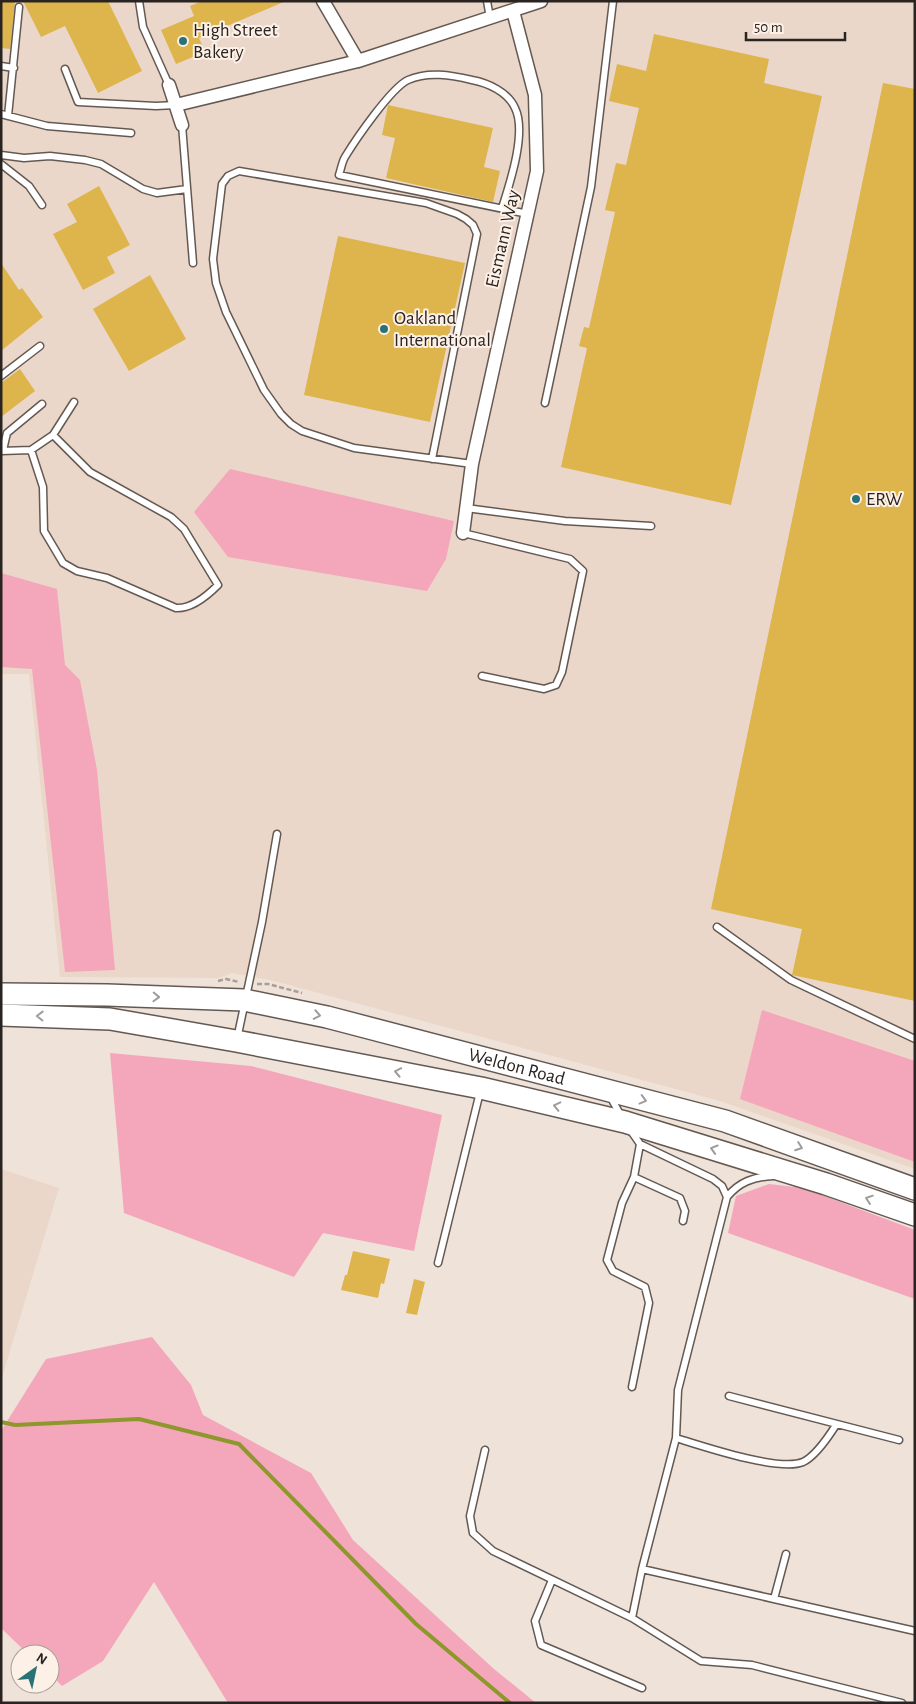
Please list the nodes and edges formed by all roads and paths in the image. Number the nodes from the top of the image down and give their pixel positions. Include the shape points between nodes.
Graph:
1 (139, 1) edge
2 (322, 1) edge
3 (487, 1) edge
4 (541, 1) edge
5 (612, 1) edge
6 (19, 8) dead end
7 (513, 11) junction
8 (490, 18) junction
9 (358, 62) junction
10 (1, 66) edge
11 (14, 68) junction
12 (65, 69) dead end
13 (169, 85) joint
14 (176, 105) junction
15 (5, 115) edge
16 (182, 125) joint
17 (130, 133) dead end
18 (1, 154) edge
19 (1, 164) edge
20 (187, 189) junction
21 (42, 205) dead end
22 (502, 208) junction
23 (528, 214) junction
24 (193, 263) dead end
25 (40, 346) dead end
26 (1, 376) edge
27 (74, 402) dead end
28 (545, 403) dead end
29 (42, 404) dead end
30 (53, 435) junction
31 (2, 450) edge
32 (31, 450) junction
33 (432, 459) junction
34 (472, 464) junction
35 (466, 508) junction
36 (651, 526) dead end
37 (463, 533) joint
38 (482, 676) dead end
39 (277, 834) dead end
40 (717, 927) dead end
41 (1, 994) edge
42 (244, 1000) junction
43 (1, 1016) edge
44 (915, 1039) edge
45 (236, 1041) junction
46 (481, 1088) junction
47 (607, 1090) junction
48 (625, 1122) junction
49 (640, 1144) junction
50 (634, 1177) junction
51 (826, 1184) junction
52 (915, 1189) edge
53 (727, 1197) junction
54 (915, 1215) edge
55 (683, 1221) dead end
56 (438, 1263) dead end
57 (632, 1387) dead end
58 (729, 1396) dead end
59 (836, 1424) junction
60 (676, 1438) junction
61 (899, 1440) dead end
62 (485, 1450) dead end
63 (786, 1554) dead end
64 (642, 1569) junction
65 (552, 1580) junction
66 (774, 1599) junction
67 (632, 1618) junction
68 (915, 1631) edge
69 (642, 1688) dead end
70 (870, 1699) edge
71 (902, 1703) edge

1 - 13 lane via 143,27
2 - 9 street
3 - 8 lane
4 - 7 street
5 - 28 lane via 591,187
6 - 11 lane
7 - 8 street
7 - 23 street, Eismann Way via 535,95 537,171
8 - 9 street
9 - 14 street
10 - 11 lane
11 - 15 lane
12 - 14 lane via 78,102
13 - 14 street
14 - 16 street
15 - 17 lane via 47,126
16 - 20 lane
18 - 20 lane via 85,160 101,164 143,189 157,192
19 - 21 lane via 29,186
20 - 24 lane
22 - 22 lane via 348,177 339,175 344,158 370,120 407,80 432,74 479,81 506,94 516,108 516,160
22 - 23 lane
23 - 34 street, Eismann Way
25 - 26 lane
27 - 30 lane
29 - 31 lane via 7,433
30 - 32 lane
30 - 32 lane via 90,472 171,517 184,529 218,585 184,609 176,608 107,578 63,564 44,531 43,487
31 - 32 lane
33 - 33 lane via 354,448 302,432 281,414 264,390 226,312 216,283 213,259 217,222 222,184 228,176 245,172 426,203 457,214 476,229 478,234
33 - 34 lane
34 - 35 street, Eismann Way
35 - 36 lane via 565,521
35 - 37 street, Eismann Way
37 - 38 lane via 570,559 583,571 562,672 556,685 544,689
39 - 42 lane
40 - 44 lane via 791,980
41 -> 42 highway, Weldon Road
42 - 45 lane
42 -> 47 highway, Weldon Road via 327,1017
45 -> 43 highway, Weldon Road via 110,1019
46 -> 45 highway, Weldon Road
48 -> 46 highway, Weldon Road
46 - 56 lane
47 - 48 lane
47 -> 52 highway, Weldon Road via 725,1121
48 - 49 lane
51 -> 48 highway, Weldon Road
49 - 50 lane
49 - 53 lane via 713,1178
50 - 55 lane via 680,1198 685,1211
50 - 57 lane via 622,1203 607,1260 613,1271 645,1287 649,1303
51 - 53 lane via 777,1176 759,1177 736,1186
54 -> 51 highway, Weldon Road
53 - 60 lane via 678,1390
58 - 59 lane
59 - 60 lane via 825,1443 803,1462 779,1465
59 - 61 lane
60 - 64 lane
62 - 65 lane via 470,1516 473,1534 493,1551
63 - 66 lane
64 - 66 lane
64 - 67 lane
65 - 67 lane
65 - 69 lane via 535,1621 541,1645
66 - 68 lane
67 - 70 lane via 701,1661 752,1665
70 - 71 lane

